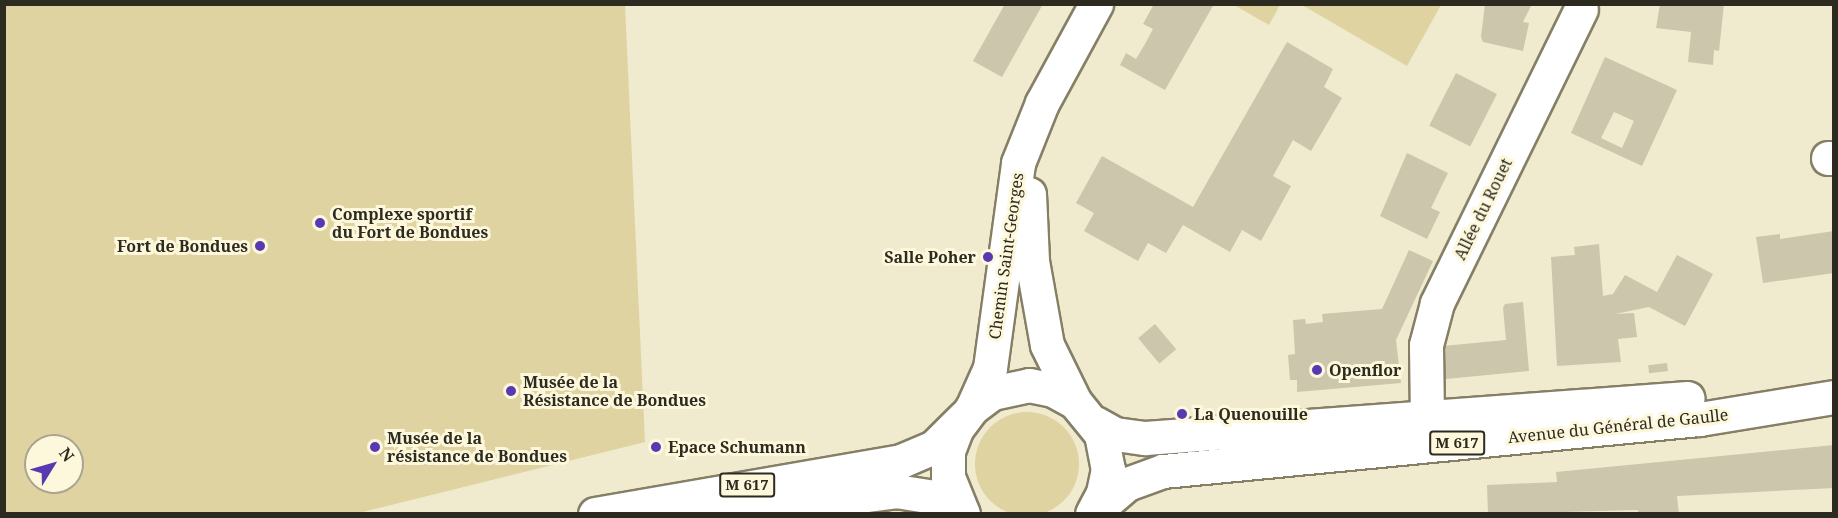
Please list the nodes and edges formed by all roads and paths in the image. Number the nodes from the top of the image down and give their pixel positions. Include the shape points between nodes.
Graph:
1 (1096, 4) edge
2 (1581, 9) dead end
3 (1042, 103) junction
4 (1833, 388) edge
5 (1833, 397) edge
6 (968, 412) junction
7 (1085, 412) junction
8 (1426, 418) junction
9 (595, 513) edge
10 (722, 513) edge
11 (962, 513) edge
12 (1092, 513) edge

1 - 3 main road, Chemin Saint-Georges
2 - 8 main road, Allée du Rouet via 1431,318 1426,345
3 - 6 main road, Chemin Saint-Georges via 1018,163 990,368
3 - 7 main road, Chemin Saint-Georges via 1029,200 1029,236 1047,345
4 - 8 main road, Avenue du Général de Gaulle / M 617
5 - 12 main road, Avenue du Général de Gaulle / M 617 via 1699,419 1163,471 1126,484
6 - 7 main road, Avenue du Général de Gaulle via 992,393 1029,385 1053,390
6 - 9 main road, M 617 via 934,447 901,461
6 - 11 main road, Chemin Saint-Georges via 952,439 947,464 951,489
7 - 8 main road, Avenue du Général de Gaulle / M 617 via 1115,434 1145,438
7 - 12 main road, Chemin Saint-Georges via 1105,445 1108,469 1103,493
10 - 11 main road, M 617 via 896,491 932,497

